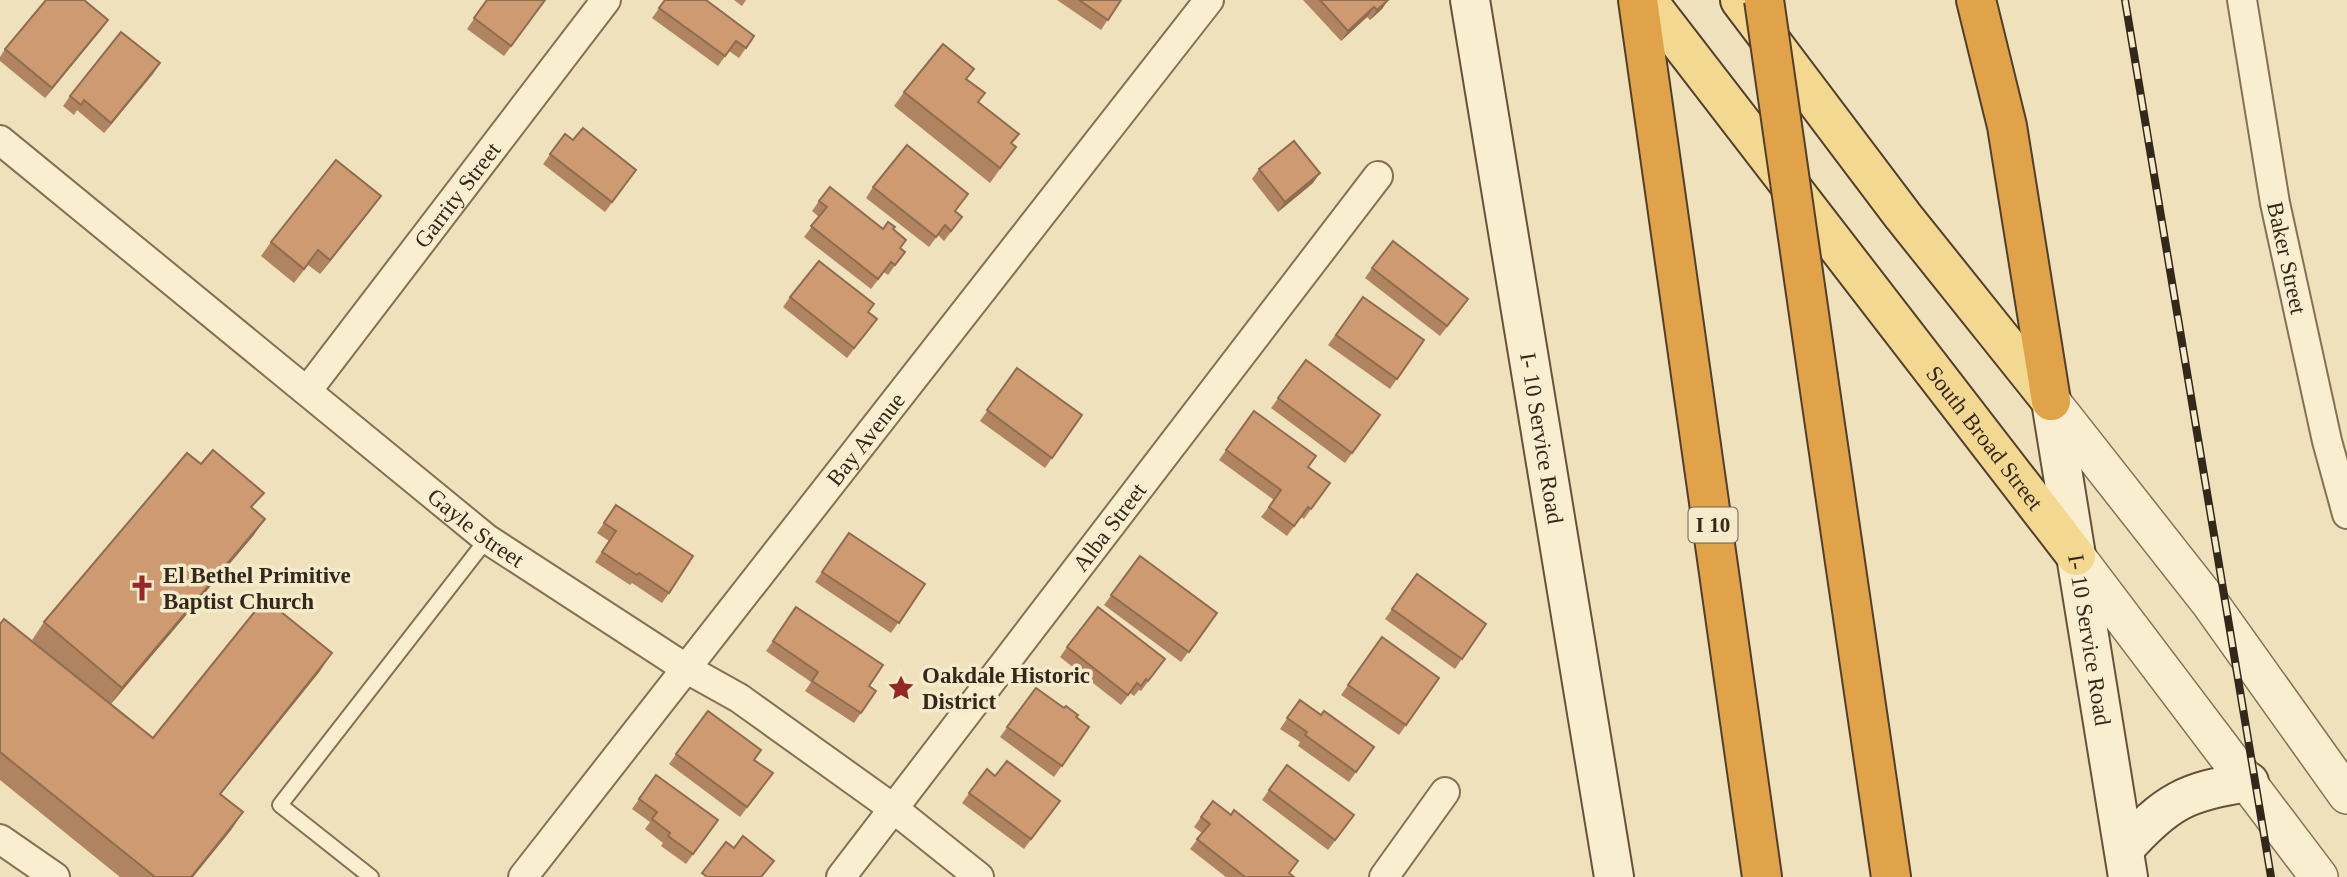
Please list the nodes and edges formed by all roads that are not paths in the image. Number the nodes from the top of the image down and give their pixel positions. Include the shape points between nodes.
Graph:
1 (606, 0) edge
2 (1209, 0) edge
3 (1470, 0) edge
4 (1638, 0) edge
5 (1647, 0) edge
6 (1740, 0) edge
7 (1764, 0) edge
8 (1976, 0) edge
9 (2242, 0) edge
10 (0, 140) edge
11 (1378, 176) dead end
12 (307, 391) junction
13 (2051, 401) junction
14 (2347, 514) edge
15 (487, 539) junction
16 (2076, 556) junction
17 (687, 669) junction
18 (2249, 782) junction
19 (1445, 792) dead end
20 (2347, 795) edge
21 (894, 809) junction
22 (0, 839) edge
23 (2126, 863) edge
24 (55, 877) edge
25 (371, 877) edge
26 (523, 877) edge
27 (841, 877) edge
28 (979, 877) edge
29 (1384, 877) edge
30 (1614, 877) edge
31 (1762, 877) edge
32 (1891, 877) edge
33 (2319, 877) edge

1 - 12 street, Garrity Street
2 - 17 street, Bay Avenue
3 - 30 main road, I- 10 Service Road
4 - 31 highway, I 10
5 - 16 main road, South Broad Street
6 - 13 main road via 1903,216
7 - 32 highway, bridge
8 - 13 highway via 2007,126
9 - 14 street, Baker Street via 2275,203
10 - 12 street, Gayle Street
11 - 21 street, Alba Street
12 - 15 street, Gayle Street
13 - 16 main road, I- 10 Service Road
13 - 20 street via 2202,593
15 - 17 street, Gayle Street
15 - 25 lane via 280,805
16 - 18 street, South Broad Street
16 - 23 main road, I- 10 Service Road
17 - 21 street, Gayle Street via 738,698
17 - 26 street, Bay Avenue
18 - 23 main road via 2183,797 2152,818
18 - 33 street, South Broad Street
19 - 29 street
21 - 27 street, Alba Street
21 - 28 street, Gayle Street
22 - 24 street

